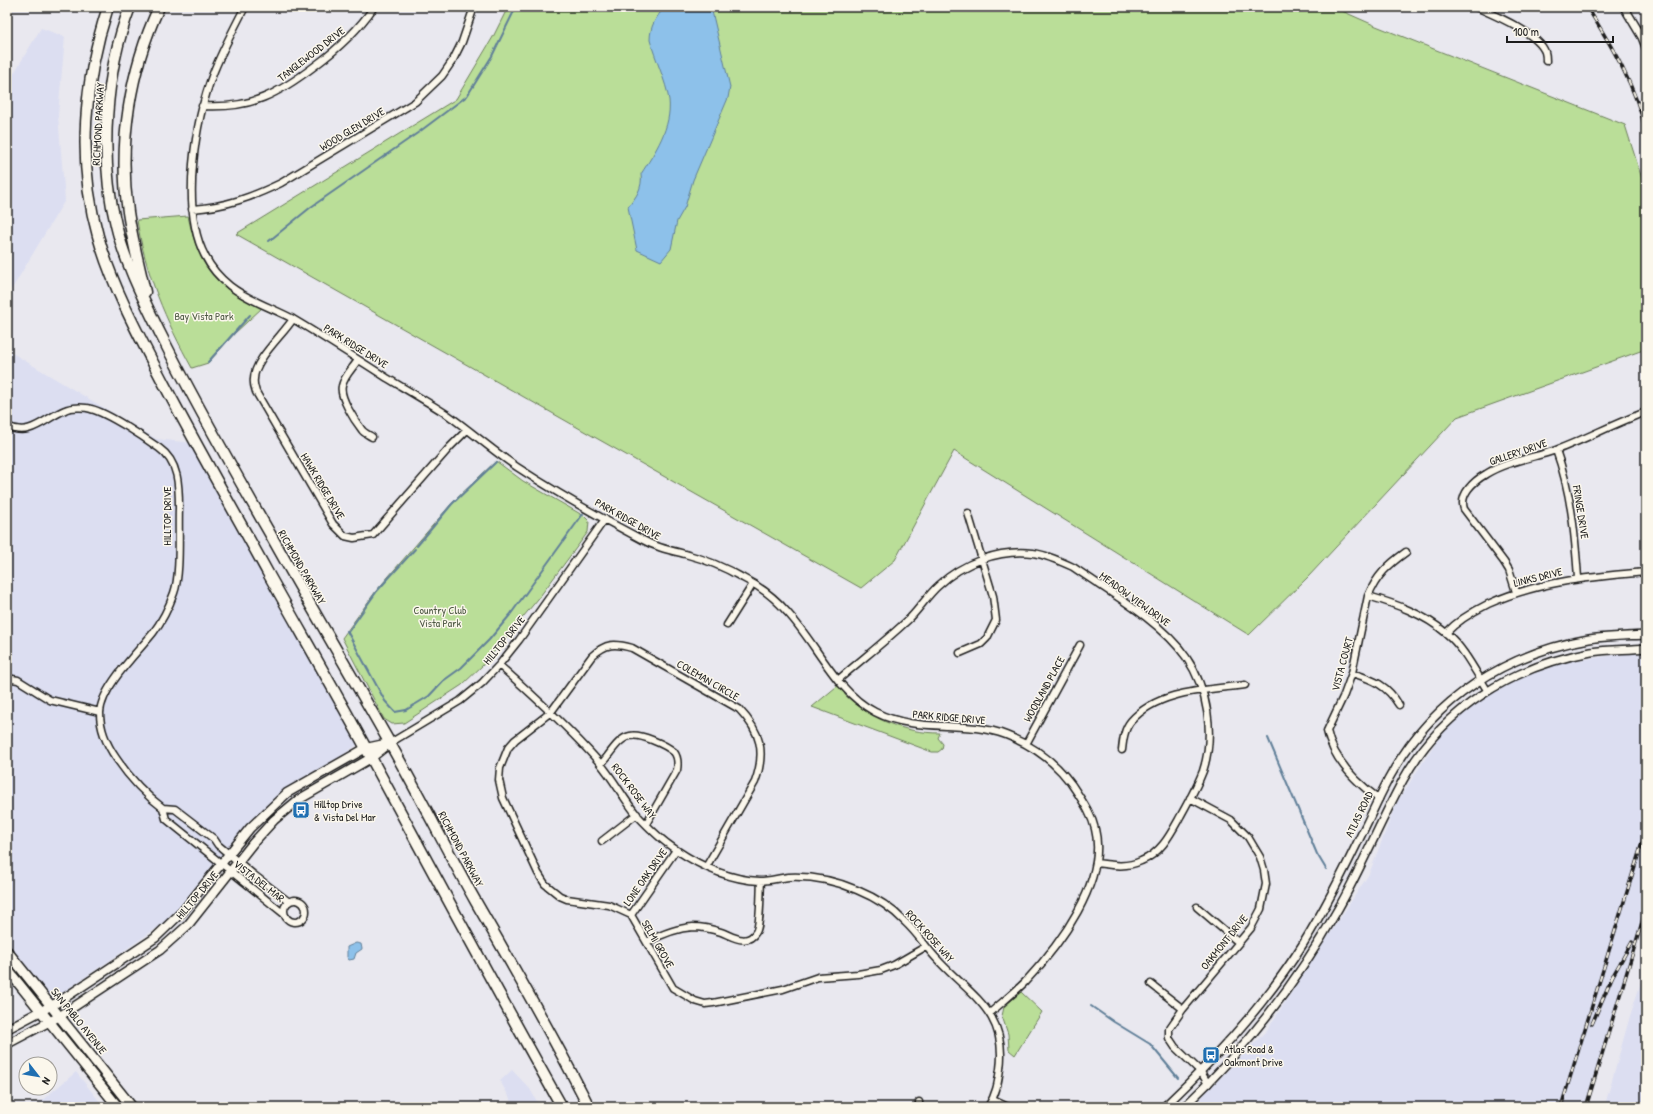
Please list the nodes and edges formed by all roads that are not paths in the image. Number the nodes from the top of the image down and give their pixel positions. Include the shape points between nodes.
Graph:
1 (108, 7) edge
2 (130, 7) edge
3 (159, 7) edge
4 (245, 7) edge
5 (374, 7) edge
6 (474, 7) edge
7 (1476, 7) edge
8 (1624, 7) edge
9 (1646, 47) edge
10 (1546, 61) dead end
11 (202, 106) junction
12 (192, 209) junction
13 (150, 311) junction
14 (293, 320) junction
15 (358, 360) junction
16 (1646, 412) edge
17 (7, 426) edge
18 (467, 430) junction
19 (372, 437) dead end
20 (1556, 450) junction
21 (968, 513) dead end
22 (606, 519) junction
23 (1406, 552) dead end
24 (982, 560) junction
25 (1646, 572) edge
26 (1578, 578) junction
27 (753, 584) junction
28 (1516, 592) junction
29 (1368, 596) junction
30 (727, 625) dead end
31 (1446, 633) junction
32 (1646, 635) edge
33 (1080, 644) dead end
34 (1646, 648) edge
35 (960, 653) dead end
36 (499, 665) junction
37 (1352, 673) junction
38 (7, 678) edge
39 (1480, 679) junction
40 (838, 680) junction
41 (1245, 685) dead end
42 (1202, 690) junction
43 (1487, 690) junction
44 (1399, 705) dead end
45 (100, 712) junction
46 (552, 712) junction
47 (390, 743) junction
48 (1026, 744) junction
49 (366, 748) junction
50 (1122, 750) dead end
51 (371, 758) junction
52 (601, 764) junction
53 (1190, 798) junction
54 (1379, 799) junction
55 (163, 808) junction
56 (637, 814) junction
57 (646, 824) junction
58 (602, 842) dead end
59 (676, 850) junction
60 (229, 853) junction
61 (238, 862) junction
62 (1096, 863) junction
63 (221, 864) junction
64 (706, 867) junction
65 (231, 872) junction
66 (761, 881) junction
67 (289, 902) junction
68 (1197, 907) dead end
69 (284, 914) junction
70 (630, 915) junction
71 (647, 942) junction
72 (1238, 942) junction
73 (925, 947) junction
74 (7, 951) edge
75 (7, 969) edge
76 (1151, 984) dead end
77 (52, 1006) junction
78 (1183, 1009) junction
79 (41, 1011) junction
80 (990, 1013) junction
81 (60, 1016) junction
82 (49, 1022) junction
83 (7, 1029) edge
84 (7, 1044) edge
85 (1201, 1072) junction
86 (1208, 1084) junction
87 (993, 1100) junction
88 (118, 1107) edge
89 (132, 1107) edge
90 (562, 1107) edge
91 (589, 1107) edge
92 (988, 1107) edge
93 (1008, 1107) edge
94 (1164, 1107) edge
95 (1184, 1107) edge

1 - 49 highway, RICHMOND PARKWAY via 96,48 89,86 86,126 86,168 90,198 107,264 131,319 174,403
2 - 13 highway, RICHMOND PARKWAY via 116,52 111,85 106,166 116,228 127,261
3 - 13 highway via 140,58 125,135 128,211 134,248
4 - 11 street, PARK RIDGE DRIVE via 214,72
5 - 11 street, TANGLEWOOD DRIVE via 351,36 275,94 236,106
6 - 12 street, WOOD GLEN DRIVE via 453,60 442,76 415,102 271,188 232,203
7 - 10 street via 1531,36 1544,51
8 - 9 street
11 - 12 street, PARK RIDGE DRIVE via 195,149
12 - 14 street, PARK RIDGE DRIVE via 196,234 204,255 215,273 239,292
13 - 47 highway, RICHMOND PARKWAY via 194,400
14 - 15 street, PARK RIDGE DRIVE
14 - 18 street, HAWK RIDGE DRIVE via 264,356 253,381 256,392 333,524 346,536 354,538 373,535
15 - 18 street, PARK RIDGE DRIVE
15 - 19 street via 346,378 341,393 363,431
16 - 20 street, GALLERY DRIVE
17 - 45 street, HILLTOP DRIVE via 21,431 39,425 66,409 91,408 160,448 169,456 175,468 179,488 178,575 175,591 166,614 154,632 112,684
18 - 22 street, PARK RIDGE DRIVE via 518,467
20 - 26 street, FRINGE DRIVE via 1567,485 1576,543
20 - 28 street, GALLERY DRIVE via 1485,474 1463,497 1464,509 1504,562
21 - 24 street
22 - 27 street, PARK RIDGE DRIVE via 665,550 688,555 727,570
22 - 36 street, HILLTOP DRIVE
23 - 29 street, VISTA COURT via 1379,575
24 - 35 street via 993,596 996,620 981,644
24 - 40 street, MEADOW VIEW DRIVE via 968,564 946,578 901,626
24 - 42 street, MEADOW VIEW DRIVE via 1005,554 1031,553 1073,567 1148,619 1168,636 1186,658
25 - 26 street, LINKS DRIVE
26 - 28 street, LINKS DRIVE
27 - 30 street
27 - 40 street, PARK RIDGE DRIVE via 786,610
28 - 31 street, LINKS DRIVE via 1469,614
29 - 31 street via 1408,609
29 - 37 street, VISTA COURT
31 - 39 street via 1467,658
32 - 39 street, ATLAS ROAD via 1591,639 1562,645 1530,654
33 - 48 street, WOODLAND PLACE
34 - 43 street via 1593,652 1566,658 1535,667
36 - 46 street, ROCK ROSE WAY
36 - 47 street, HILLTOP DRIVE via 460,701
37 - 44 street via 1382,686
37 - 54 street, VISTA COURT via 1342,702 1327,731 1340,758 1353,776
38 - 45 street via 18,680 50,700
39 - 43 street
39 - 54 street, ATLAS ROAD via 1424,727 1398,762
40 - 48 street, PARK RIDGE DRIVE via 854,698 873,711 895,721 981,729 1003,734
41 - 42 street
42 - 50 street via 1174,695 1150,706 1130,722 1125,732
42 - 53 street, MEADOW VIEW DRIVE via 1209,723 1207,746 1203,770
43 - 86 street via 1445,724 1416,760 1403,780 1357,874 1314,951 1277,1004
45 - 55 street, HILLTOP DRIVE via 109,748 134,782
46 - 52 street, ROCK ROSE WAY
46 - 64 street, COLEMAN CIRCLE via 600,648 620,645 632,648 739,709 748,718 759,740 759,769 755,782
46 - 70 street, SELMI GROVE via 508,748 500,768 499,780 503,798 545,884 567,899 609,905
47 - 49 main road, HILLTOP DRIVE
47 - 51 main road, HILLTOP DRIVE
47 - 91 highway, RICHMOND PARKWAY
48 - 62 street, PARK RIDGE DRIVE via 1062,771 1088,809 1096,830
49 - 51 highway, RICHMOND PARKWAY
49 - 60 main road, HILLTOP DRIVE via 287,794 263,815
51 - 61 main road, HILLTOP DRIVE via 285,810 263,831
51 - 90 highway, RICHMOND PARKWAY
52 - 56 street, ROCK ROSE WAY
52 - 57 street via 623,739 630,736 641,735 674,752 678,760 677,770
53 - 62 street, MEADOW VIEW DRIVE via 1167,839 1152,855 1129,865
53 - 72 street, OAKMONT DRIVE via 1231,820 1248,837 1260,857 1266,884 1264,897 1256,920
54 - 85 street, ATLAS ROAD via 1303,944 1258,1006
55 - 60 street, VISTA DEL MAR via 175,810
55 - 63 street, VISTA DEL MAR via 166,819
56 - 57 street, ROCK ROSE WAY
56 - 58 street
57 - 59 street, ROCK ROSE WAY
59 - 64 street, ROCK ROSE WAY
59 - 70 street, LONE OAK DRIVE
60 - 61 street, VISTA DEL MAR
60 - 63 main road, HILLTOP DRIVE
61 - 65 main road, HILLTOP DRIVE
61 - 67 street, VISTA DEL MAR
62 - 80 street, PARK RIDGE DRIVE via 1084,899 1064,934 1024,982
63 - 65 street, VISTA DEL MAR
63 - 77 main road, HILLTOP DRIVE via 183,911 155,938
64 - 66 street, ROCK ROSE WAY via 741,879
65 - 69 street, VISTA DEL MAR
65 - 81 main road, HILLTOP DRIVE via 171,942
66 - 71 street via 757,931 748,939 736,939 720,931 694,927 670,931
66 - 73 street, ROCK ROSE WAY via 791,877 814,878 858,890 892,910 906,922
67 - 69 street
67 - 69 street via 301,903 305,914 301,920 293,922
68 - 72 street
70 - 71 street, SELMI GROVE
71 - 73 street, SELMI GROVE via 673,988 689,999 705,1004 783,989 818,978 881,970
72 - 78 street, OAKMONT DRIVE
73 - 80 street, ROCK ROSE WAY
74 - 77 main road, SAN PABLO AVENUE
75 - 79 main road
76 - 78 street
77 - 79 main road, HILLTOP DRIVE
77 - 81 main road, SAN PABLO AVENUE
78 - 85 street, OAKMONT DRIVE via 1169,1029 1169,1038
79 - 82 main road
79 - 83 main road, HILLTOP DRIVE
80 - 87 street, ROCK ROSE WAY via 1002,1046
81 - 82 main road, HILLTOP DRIVE
81 - 89 main road, SAN PABLO AVENUE
82 - 84 main road, HILLTOP DRIVE
82 - 88 main road
85 - 86 street, OAKMONT DRIVE
85 - 94 street, ATLAS ROAD
86 - 95 street
87 - 92 street, ROCK ROSE WAY
87 - 93 street

